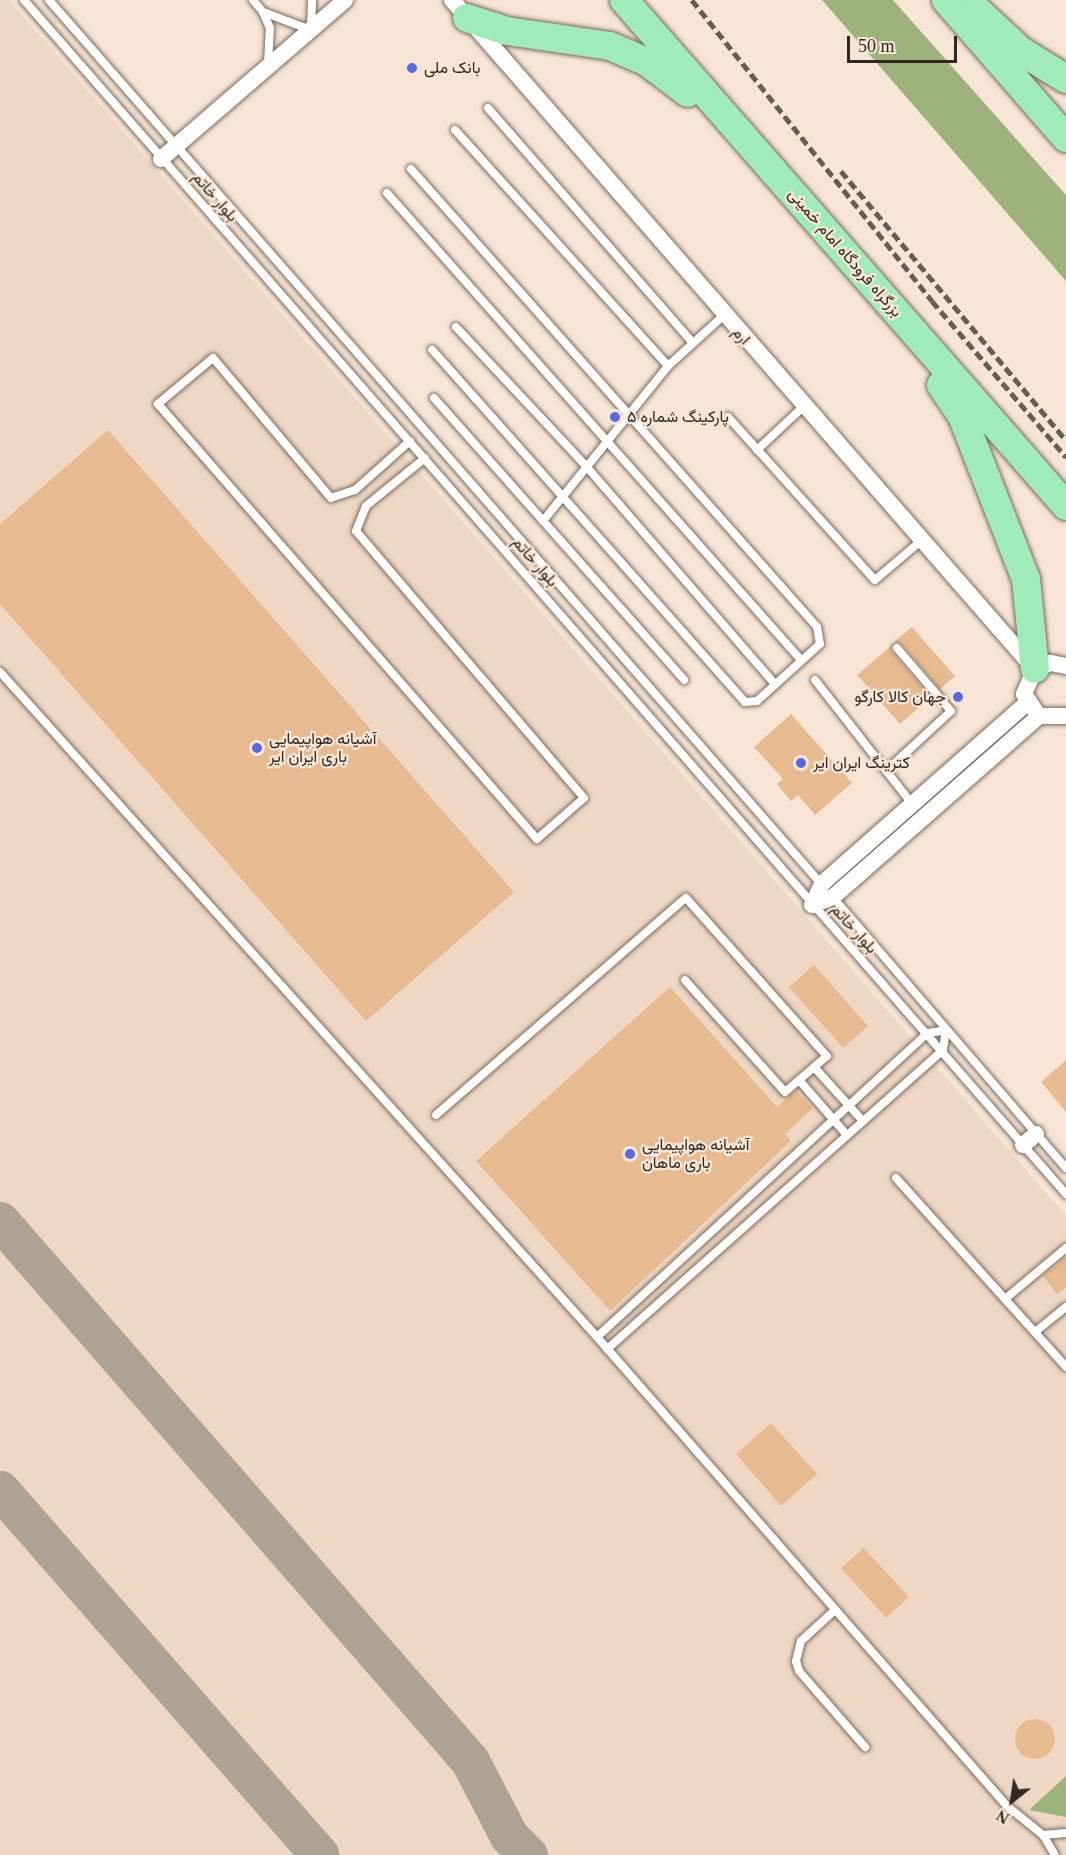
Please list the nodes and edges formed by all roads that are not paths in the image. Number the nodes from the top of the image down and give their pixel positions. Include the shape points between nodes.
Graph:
1 (24, 0) edge
2 (49, 0) edge
3 (253, 0) edge
4 (312, 0) edge
5 (345, 0) edge
6 (624, 0) edge
7 (946, 0) edge
8 (965, 0) edge
9 (459, 9) edge
10 (263, 12) junction
11 (311, 30) junction
12 (267, 68) junction
13 (1066, 79) edge
14 (488, 108) dead end
15 (455, 130) dead end
16 (1066, 138) edge
17 (177, 145) junction
18 (161, 159) junction
19 (411, 169) dead end
20 (781, 180) junction
21 (387, 193) dead end
22 (878, 292) junction
23 (723, 316) junction
24 (456, 327) dead end
25 (691, 341) junction
26 (432, 350) dead end
27 (668, 366) junction
28 (434, 398) dead end
29 (804, 406) junction
30 (633, 416) junction
31 (728, 417) dead end
32 (410, 441) junction
33 (607, 444) junction
34 (758, 450) junction
35 (425, 458) junction
36 (586, 466) junction
37 (563, 494) junction
38 (1066, 506) edge
39 (543, 521) junction
40 (922, 540) junction
41 (897, 648) dead end
42 (801, 660) junction
43 (1066, 666) edge
44 (1035, 669) junction
45 (0, 672) edge
46 (684, 680) dead end
47 (815, 680) dead end
48 (775, 684) junction
49 (1027, 703) junction
50 (1039, 716) junction
51 (1066, 717) edge
52 (886, 771) junction
53 (912, 803) junction
54 (923, 818) junction
55 (827, 891) junction
56 (812, 905) junction
57 (685, 980) dead end
58 (946, 1030) junction
59 (928, 1033) junction
60 (943, 1050) junction
61 (814, 1067) junction
62 (799, 1080) junction
63 (850, 1106) junction
64 (436, 1115) dead end
65 (834, 1121) junction
66 (862, 1121) junction
67 (1036, 1134) junction
68 (847, 1135) junction
69 (1023, 1145) junction
70 (1066, 1168) edge
71 (896, 1178) dead end
72 (1066, 1194) edge
73 (1066, 1248) edge
74 (1005, 1299) junction
75 (1066, 1307) edge
76 (1035, 1332) junction
77 (597, 1336) junction
78 (607, 1349) junction
79 (1066, 1366) edge
80 (835, 1610) junction
81 (865, 1747) dead end
82 (1066, 1833) edge
83 (1043, 1834) junction
84 (1055, 1855) edge

1 - 18 lane, بلوار خاتم
2 - 17 lane, بلوار خاتم
3 - 10 lane
4 - 11 lane
5 - 11 street
6 - 20 highway, بزرگراه فرودگاه امام خمینی
7 - 16 highway
8 - 13 highway via 1021,51
9 - 20 highway via 507,31 610,46 647,62 674,80
9 - 23 street, ارم
10 - 11 lane
10 - 12 lane via 271,37
11 - 12 street
12 - 17 street
14 - 25 lane
15 - 27 lane
17 - 18 street
17 - 55 lane, بلوار خاتم
18 - 32 lane, بلوار خاتم
19 - 30 lane
20 - 22 highway, بزرگراه فرودگاه امام خمینی
21 - 33 lane
22 - 38 highway, بزرگراه فرودگاه امام خمینی
22 - 44 highway via 966,426 1026,579
23 - 25 lane
23 - 29 street, ارم
24 - 36 lane
25 - 27 lane
26 - 37 lane
27 - 30 lane
28 - 39 lane
29 - 34 lane
29 - 40 street, ارم
30 - 33 lane
30 - 42 lane via 817,627 820,644
31 - 34 lane
32 - 35 lane, بلوار خاتم
32 - 35 lane via 355,490 331,498 213,358 158,404 537,839 584,798 356,531 366,506
33 - 36 lane
33 - 42 lane
34 - 40 lane via 875,580
35 - 56 lane, بلوار خاتم
36 - 37 lane
36 - 48 lane
37 - 39 lane
37 - 48 lane via 745,702 757,701
39 - 46 lane
40 - 44 street, ارم
41 - 52 lane via 951,711
42 - 48 lane
43 - 44 street via 1050,663
44 - 49 street via 1025,685
45 - 77 lane
47 - 52 lane
49 - 50 street
49 - 53 street
50 - 51 street
50 - 54 street
52 - 53 lane
53 - 54 lane
53 - 55 street
54 - 55 street
55 - 56 street
55 - 58 lane, بلوار خاتم
56 - 59 lane, بلوار خاتم
57 - 62 lane via 785,1092
58 - 59 lane
58 - 60 lane
58 - 67 lane, بلوار خاتم
59 - 60 lane, بلوار خاتم
59 - 63 lane
60 - 66 lane
60 - 69 lane, بلوار خاتم
61 - 62 lane
61 - 63 lane
61 - 64 lane via 827,1056 686,898
62 - 65 lane
63 - 65 lane
63 - 66 lane
65 - 68 lane
65 - 77 lane
66 - 68 lane
67 - 69 street
67 - 70 lane, بلوار خاتم
68 - 78 lane
69 - 72 lane, بلوار خاتم
71 - 74 lane
73 - 74 lane
74 - 76 lane
75 - 76 lane
76 - 79 lane
77 - 78 lane
78 - 80 lane
80 - 81 lane via 801,1641 796,1660 799,1671
80 - 83 lane via 1007,1806
82 - 83 lane
83 - 84 lane

